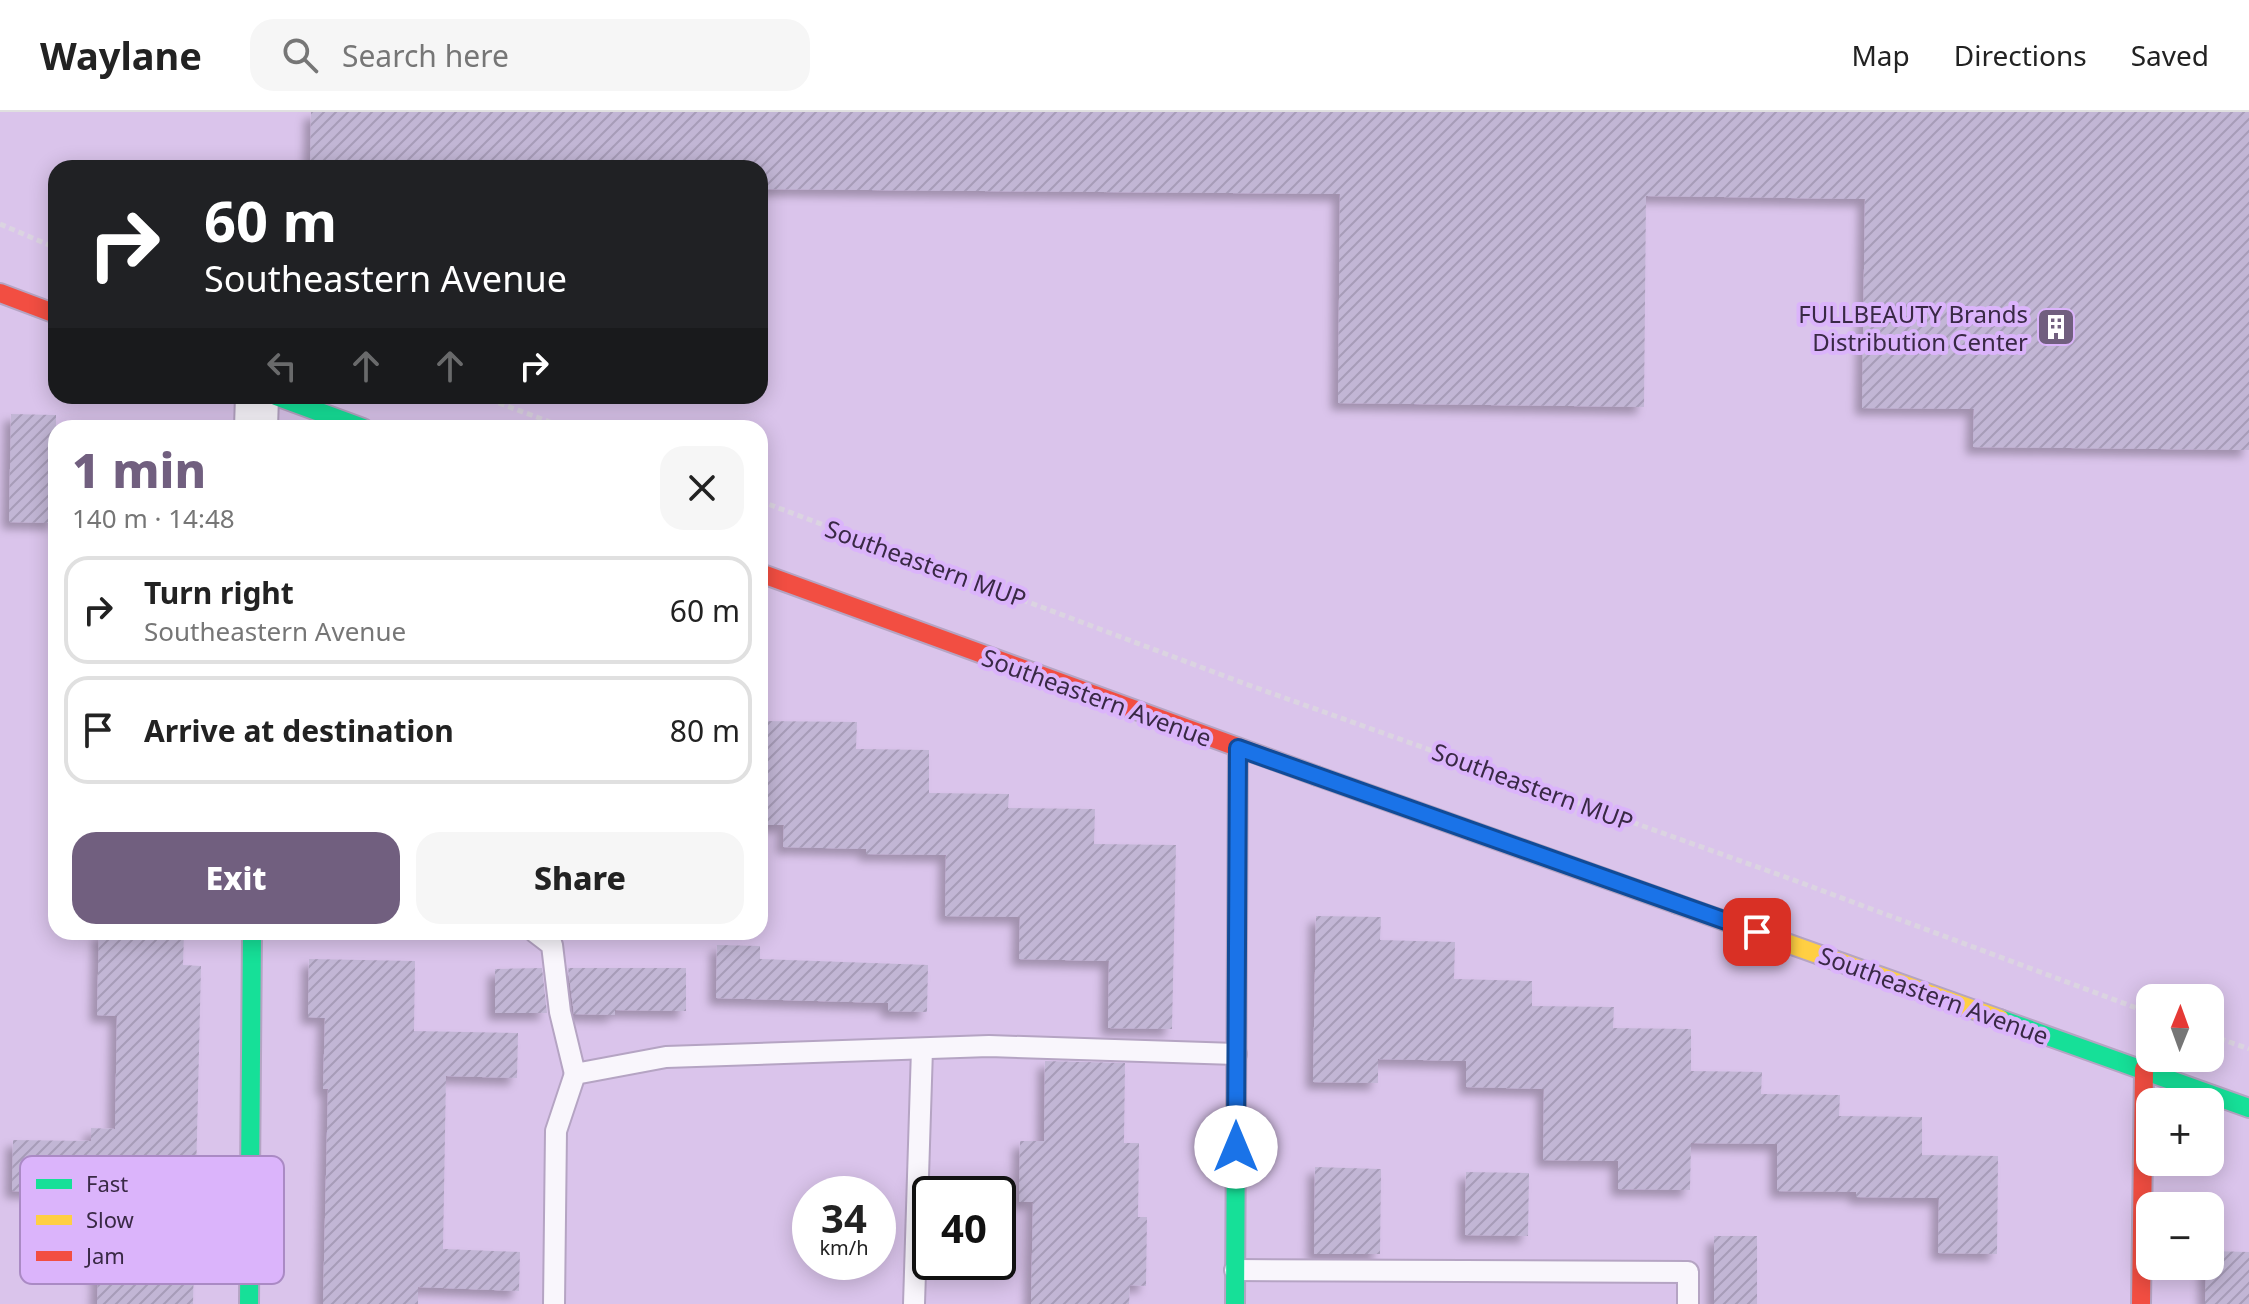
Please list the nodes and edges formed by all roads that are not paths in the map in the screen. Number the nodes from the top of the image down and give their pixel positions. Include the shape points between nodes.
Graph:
1 (0, 293) edge
2 (48, 311) edge
3 (298, 404) edge
4 (341, 420) edge
5 (768, 576) edge
6 (1238, 748) junction
7 (256, 940) edge
8 (545, 940) edge
9 (922, 1049) junction
10 (1236, 1054) junction
11 (2136, 1066) edge
12 (2144, 1072) edge
13 (2152, 1072) edge
14 (575, 1074) junction
15 (2249, 1108) edge
16 (252, 1156) edge
17 (1235, 1270) junction
18 (249, 1284) edge
19 (249, 1304) edge
20 (554, 1304) edge
21 (914, 1304) edge
22 (1235, 1304) edge
23 (1688, 1304) edge
24 (2141, 1304) edge

1 - 2 main road
3 - 4 main road
5 - 6 main road, Southeastern Avenue
6 - 10 main road
6 - 11 main road, Southeastern Avenue
7 - 16 main road
8 - 14 lane via 552,945
9 - 10 lane via 989,1046
9 - 14 lane via 666,1057
9 - 21 lane
10 - 17 main road
12 - 24 main road
13 - 15 main road, Southeastern Avenue
14 - 20 lane via 556,1131
17 - 22 main road
17 - 23 lane via 1688,1272
18 - 19 main road

